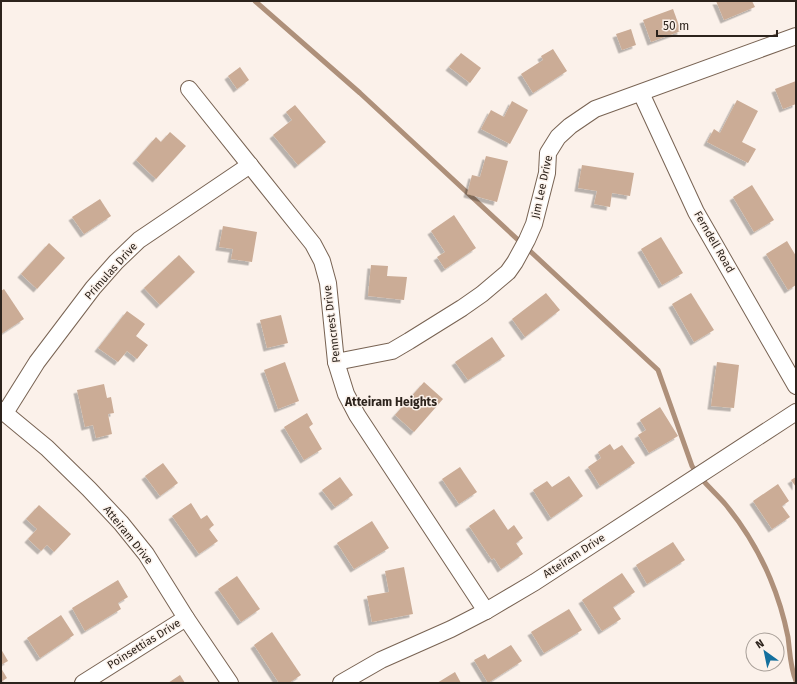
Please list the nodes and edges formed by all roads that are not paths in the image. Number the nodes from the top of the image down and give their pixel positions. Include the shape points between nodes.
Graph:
1 (796, 36) edge
2 (189, 89) dead end
3 (641, 93) junction
4 (250, 165) junction
5 (336, 362) junction
6 (796, 386) edge
7 (3, 412) edge
8 (796, 412) edge
9 (486, 612) junction
10 (186, 618) junction
11 (83, 683) edge
12 (230, 683) edge
13 (341, 683) edge

1 - 3 street, Jim Lee Drive
2 - 4 street, Penncrest Drive
3 - 5 street, Jim Lee Drive via 595,109 558,137 548,152 547,173 534,224 508,272 462,308 392,351
3 - 6 street, Ferndell Road via 696,212
4 - 5 street, Penncrest Drive via 313,244 322,261 328,283
4 - 7 street, Primulas Drive via 139,240 116,262 37,362
5 - 9 street, Penncrest Drive via 346,394 357,415
7 - 10 street, Atteiram Drive via 46,448 121,523 146,554
8 - 9 street, Atteiram Drive
9 - 13 street, Atteiram Drive via 381,660
10 - 11 street, Poinsettias Drive
10 - 12 street, Atteiram Drive

